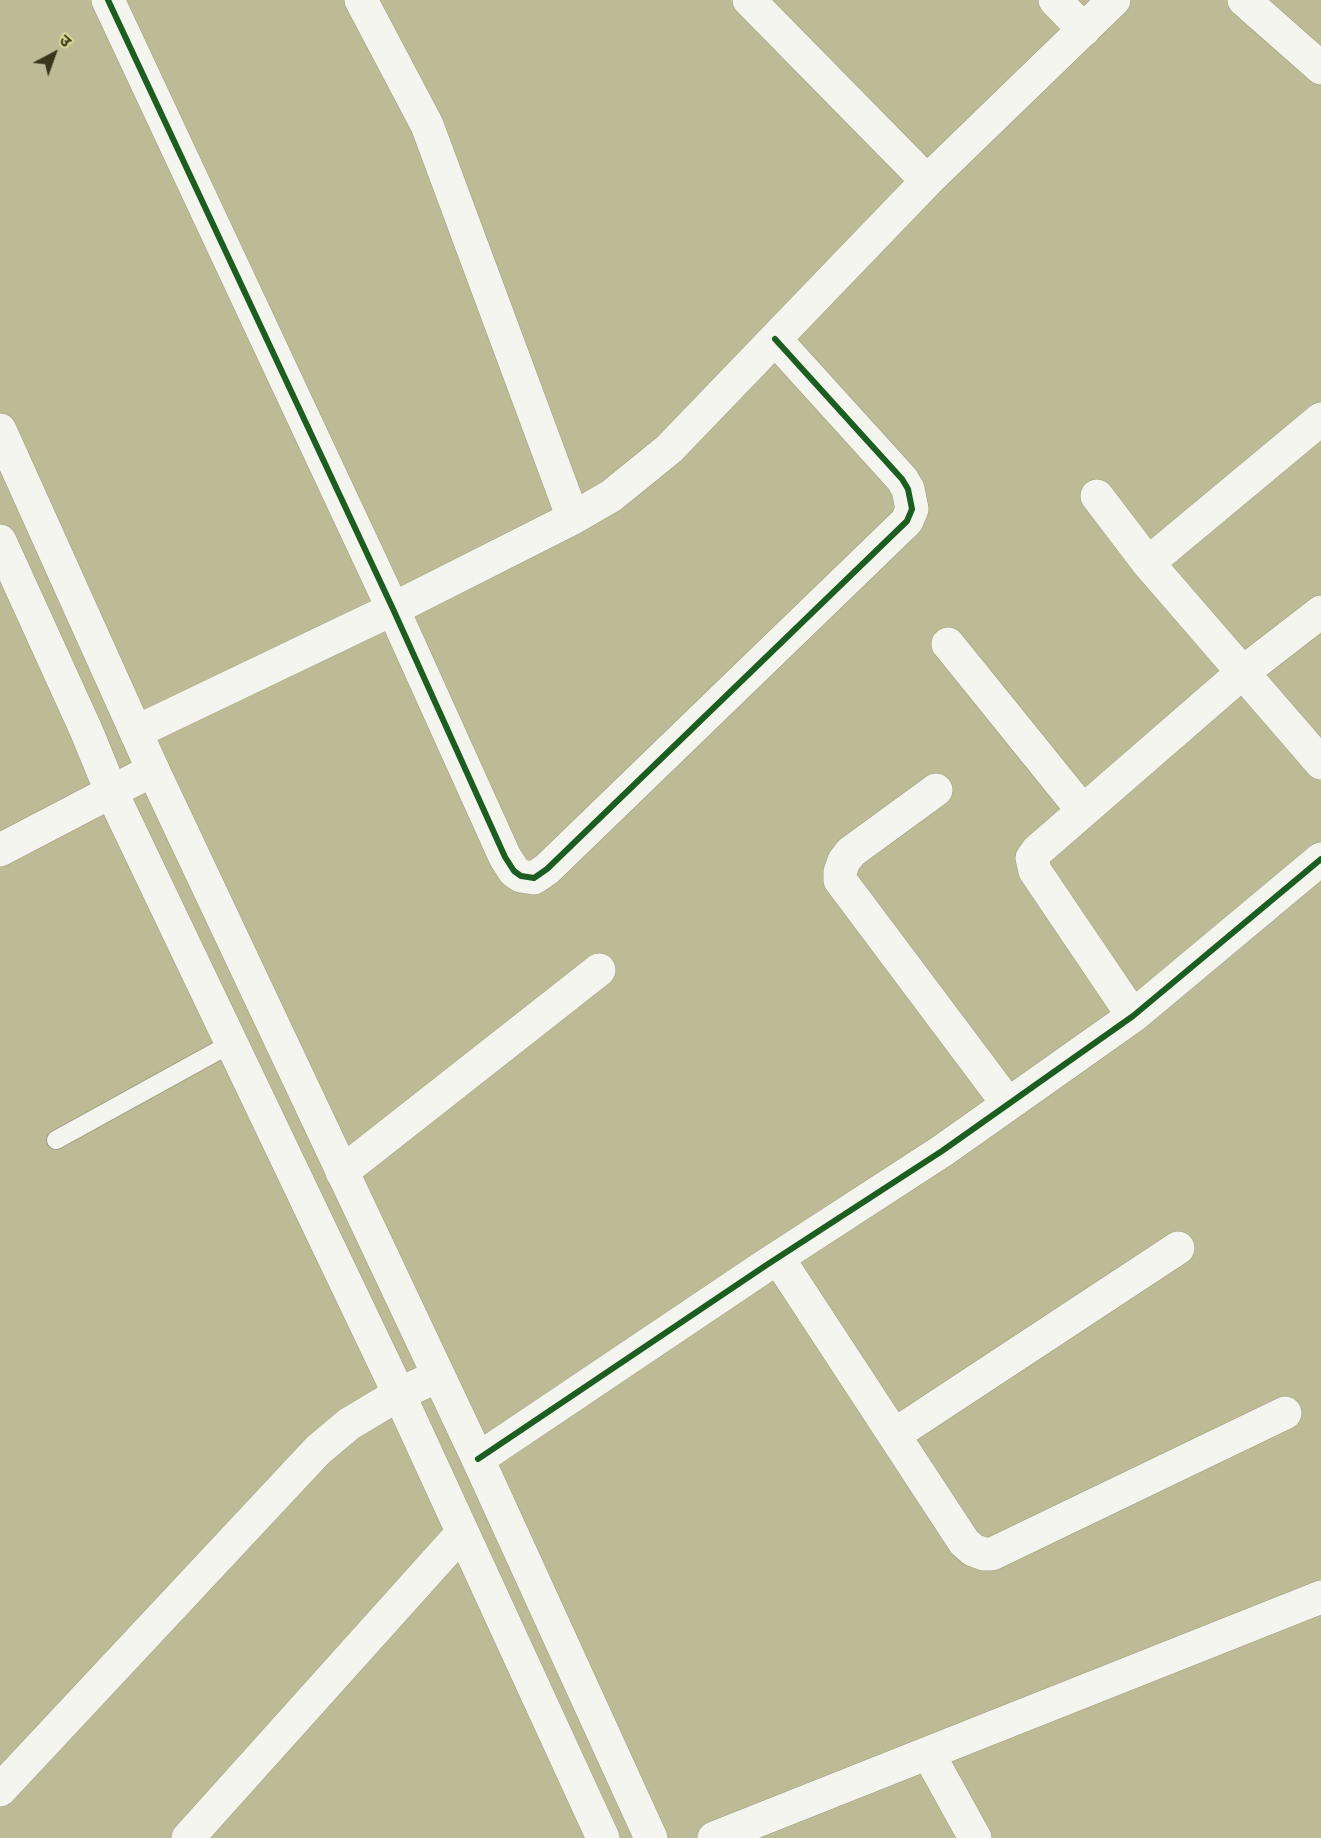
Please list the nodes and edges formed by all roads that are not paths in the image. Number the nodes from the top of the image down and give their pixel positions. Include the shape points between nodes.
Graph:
1 (108, 0) edge
2 (361, 0) edge
3 (749, 0) edge
4 (1055, 0) edge
5 (1114, 0) edge
6 (1244, 0) edge
7 (1084, 30) junction
8 (1321, 68) edge
9 (927, 181) junction
10 (775, 339) junction
11 (1321, 419) edge
12 (0, 430) edge
13 (1097, 496) dead end
14 (573, 518) junction
15 (0, 541) edge
16 (1148, 564) junction
17 (393, 609) junction
18 (1321, 612) edge
19 (948, 644) dead end
20 (1242, 673) junction
21 (136, 732) junction
22 (1321, 763) edge
23 (153, 770) junction
24 (936, 790) dead end
25 (111, 791) junction
26 (1083, 811) junction
27 (0, 850) edge
28 (1321, 859) edge
29 (598, 970) dead end
30 (1133, 1016) junction
31 (232, 1043) junction
32 (1008, 1104) junction
33 (56, 1140) dead end
34 (342, 1172) junction
35 (1178, 1248) dead end
36 (778, 1258) junction
37 (438, 1376) junction
38 (399, 1394) junction
39 (1285, 1413) dead end
40 (894, 1435) junction
41 (478, 1459) junction
42 (462, 1533) junction
43 (1321, 1598) edge
44 (928, 1753) junction
45 (0, 1790) edge
46 (188, 1838) edge
47 (603, 1838) edge
48 (651, 1838) edge
49 (714, 1838) edge
50 (975, 1838) edge

1 - 17 street
2 - 14 street via 427,125
3 - 9 street
4 - 7 street
5 - 7 street
6 - 8 street
7 - 9 street
9 - 10 street
10 - 14 street via 669,449 611,496
10 - 17 street via 902,479 909,489 912,509 907,521 534,878 514,871 505,857
11 - 16 street
12 - 21 street
13 - 16 street
14 - 17 street
15 - 25 street
16 - 20 street
17 - 21 street
18 - 20 street
19 - 26 street
20 - 22 street
20 - 26 street
21 - 23 street
23 - 25 street
23 - 34 street
24 - 32 street via 851,852 843,861 840,880
25 - 27 street
25 - 31 street
26 - 30 street via 1037,851 1032,865
28 - 30 street
29 - 34 street
30 - 32 street
31 - 33 lane
31 - 38 street
32 - 36 street
34 - 37 street
35 - 40 street
36 - 40 street
36 - 41 street
37 - 38 street
37 - 41 street
38 - 42 street
38 - 45 street via 349,1424 318,1450
39 - 40 street via 992,1554 973,1550 964,1542
41 - 48 street
42 - 46 street
42 - 47 street
43 - 44 street
44 - 49 street
44 - 50 street

